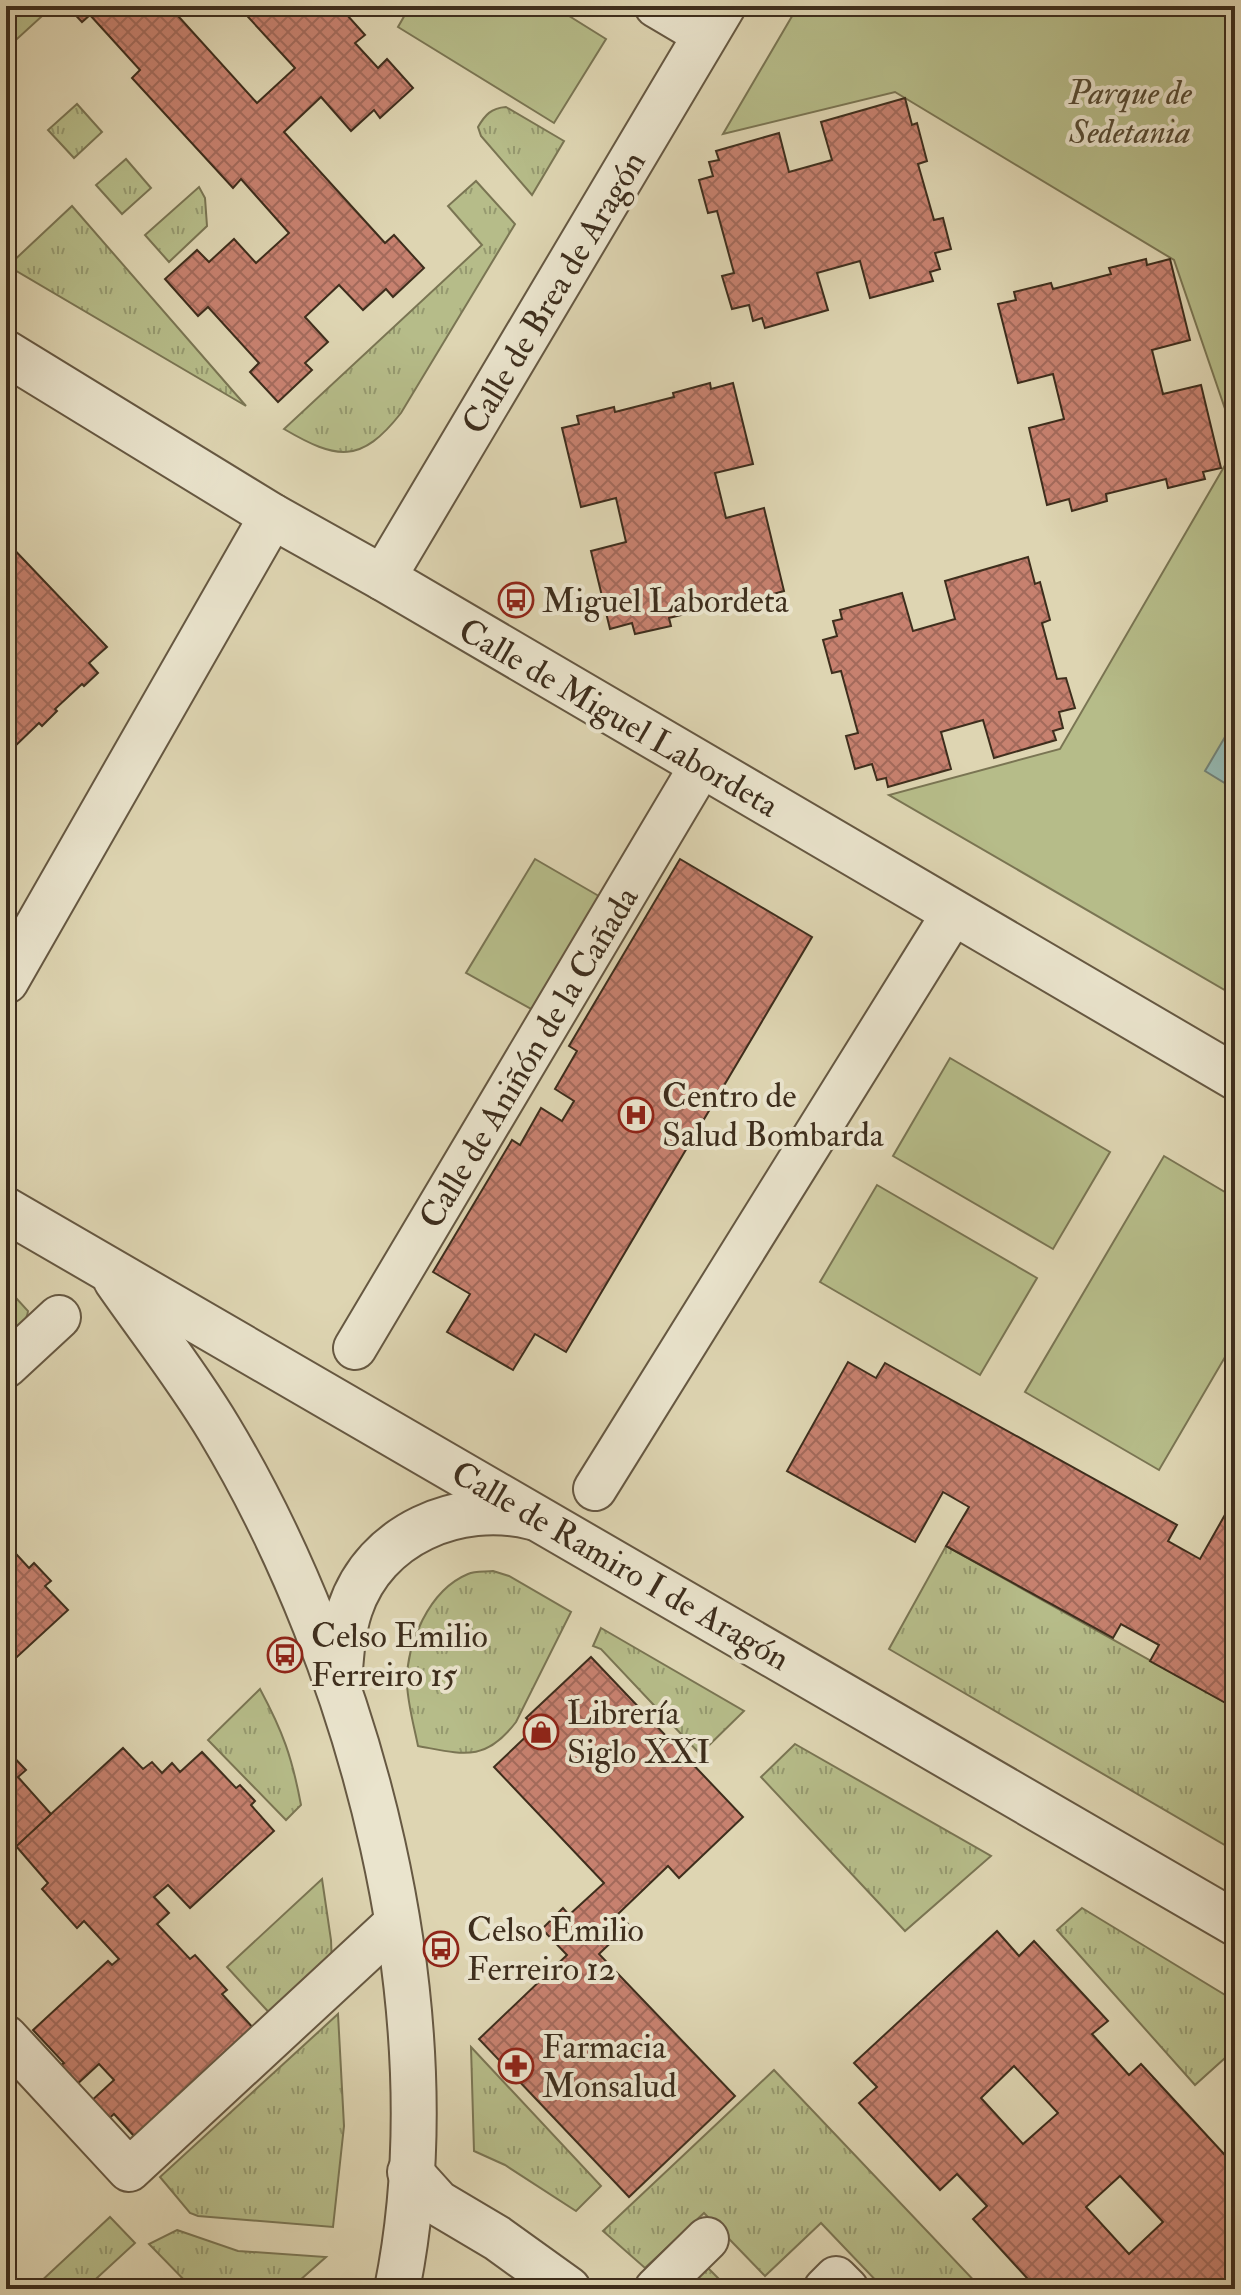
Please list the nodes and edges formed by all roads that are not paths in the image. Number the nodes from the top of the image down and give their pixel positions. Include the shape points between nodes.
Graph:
1 (656, 6) edge
2 (714, 21) edge
3 (6, 353) edge
4 (272, 516) junction
5 (383, 578) junction
6 (701, 766) junction
7 (954, 912) junction
8 (6, 981) edge
9 (1235, 1077) edge
10 (6, 1210) edge
11 (110, 1271) junction
12 (59, 1317) dead end
13 (355, 1348) dead end
14 (6, 1366) edge
15 (595, 1489) dead end
16 (542, 1519) junction
17 (338, 1689) junction
18 (397, 1922) junction
19 (1235, 1923) edge
20 (6, 2037) edge
21 (424, 2188) junction
22 (707, 2239) dead end
23 (397, 2289) edge
24 (568, 2289) edge
25 (656, 2289) edge
26 (825, 2289) edge
27 (847, 2289) edge

1 - 2 street
2 - 5 street, Calle de Brea de Aragón
3 - 4 street, Calle de Miguel Labordeta
4 - 5 street, Calle de Miguel Labordeta
4 - 8 street
5 - 6 street, Calle de Miguel Labordeta
6 - 7 street, Calle de Miguel Labordeta
6 - 13 street, Calle de Aniñón de la Cañada
7 - 9 street, Calle de Miguel Labordeta
7 - 15 street
10 - 11 street, Calle de Ramiro I de Aragón
11 - 16 street, Calle de Ramiro I de Aragón
11 - 17 street via 218,1429 284,1551
12 - 14 street
16 - 17 street via 509,1511 454,1516 405,1537 381,1557 350,1608
16 - 19 street, Calle de Ramiro I de Aragón
17 - 18 street via 381,1837
18 - 20 street via 129,2170
18 - 21 street
21 - 23 street
21 - 24 street
22 - 25 street
26 - 27 street via 836,2278

